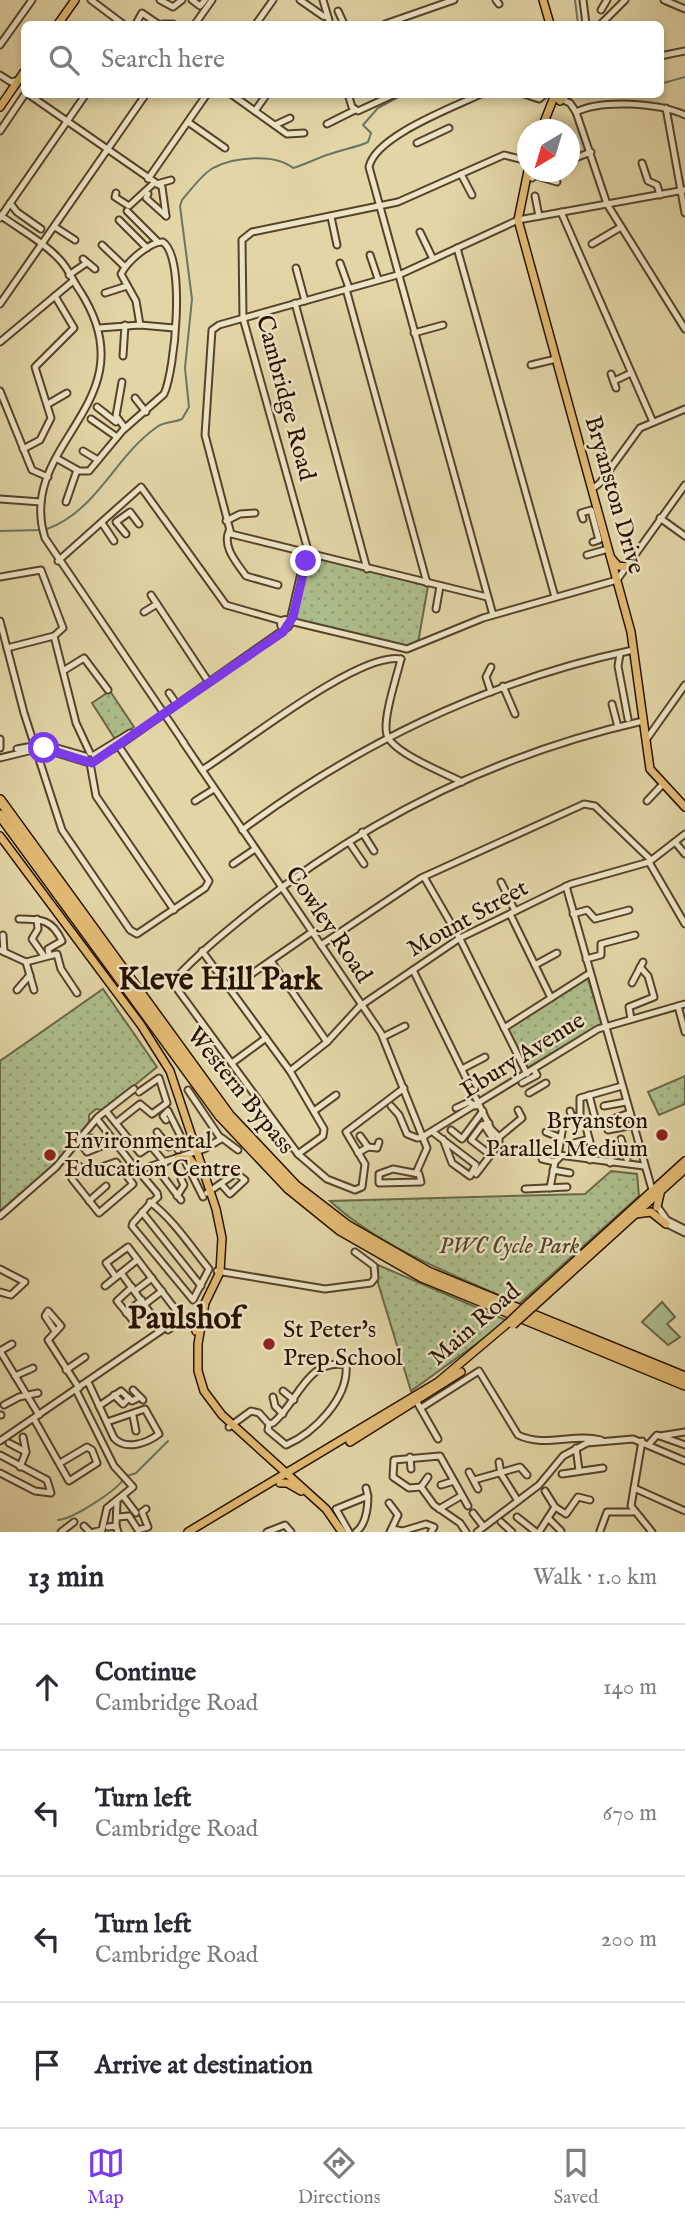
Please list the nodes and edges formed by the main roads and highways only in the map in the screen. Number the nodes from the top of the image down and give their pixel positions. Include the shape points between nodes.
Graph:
1 (76, 0) edge
2 (543, 0) edge
3 (62, 21) edge
4 (549, 21) edge
5 (21, 81) edge
6 (21, 82) edge
7 (558, 98) edge
8 (0, 107) edge
9 (0, 115) edge
10 (545, 119) edge
11 (528, 182) edge
12 (609, 553) junction
13 (627, 567) road end
14 (616, 576) junction
15 (607, 583) road end
16 (0, 800) edge
17 (685, 806) edge
18 (0, 816) edge
19 (0, 839) edge
20 (188, 1141) junction
21 (194, 1153) junction
22 (685, 1161) edge
23 (685, 1169) edge
24 (198, 1177) junction
25 (653, 1191) junction
26 (206, 1194) junction
27 (657, 1207) road end
28 (635, 1215) junction
29 (666, 1224) road end
30 (218, 1272) junction
31 (531, 1305) junction
32 (200, 1308) junction
33 (200, 1319) junction
34 (196, 1331) junction
35 (685, 1377) edge
36 (685, 1385) edge
37 (211, 1406) junction
38 (232, 1427) junction
39 (276, 1469) junction
40 (284, 1478) junction
41 (191, 1530) edge
42 (341, 1532) edge

1 - 3 main road
2 - 4 main road
5 - 8 main road
6 - 9 main road
7 - 10 main road
11 - 12 main road, Bryanston Drive via 517,220
12 - 13 main road via 617,565
12 - 14 main road, Bryanston Drive
14 - 15 main road
14 - 17 main road, Bryanston Drive via 652,773
16 - 35 highway, Western Bypass via 229,1115 296,1186 348,1226 428,1272
18 - 36 highway, Western Bypass via 220,1116 295,1195 359,1242 422,1277
19 - 20 main road via 159,1058
19 - 21 main road via 161,1055 172,1076
20 - 21 main road
20 - 24 main road via 181,1157 190,1159
21 - 24 main road
21 - 26 main road
22 - 25 main road, Main Road
23 - 25 main road, Main Road
24 - 26 main road
25 - 27 main road
25 - 28 main road, Main Road
25 - 31 main road, Main Road
26 - 30 main road via 222,1238
28 - 29 main road via 651,1212
28 - 31 main road, Main Road
30 - 32 main road
30 - 33 main road
31 - 40 main road, Main Road, bridge via 452,1379
32 - 33 main road
32 - 34 main road via 181,1319 194,1321
33 - 34 main road
33 - 37 main road via 198,1371
34 - 37 main road via 196,1373
37 - 38 main road
38 - 39 main road
38 - 40 main road
39 - 40 main road
39 - 40 main road via 277,1476
40 - 41 main road, Main Road
40 - 42 main road
40 - 42 main road via 326,1509

